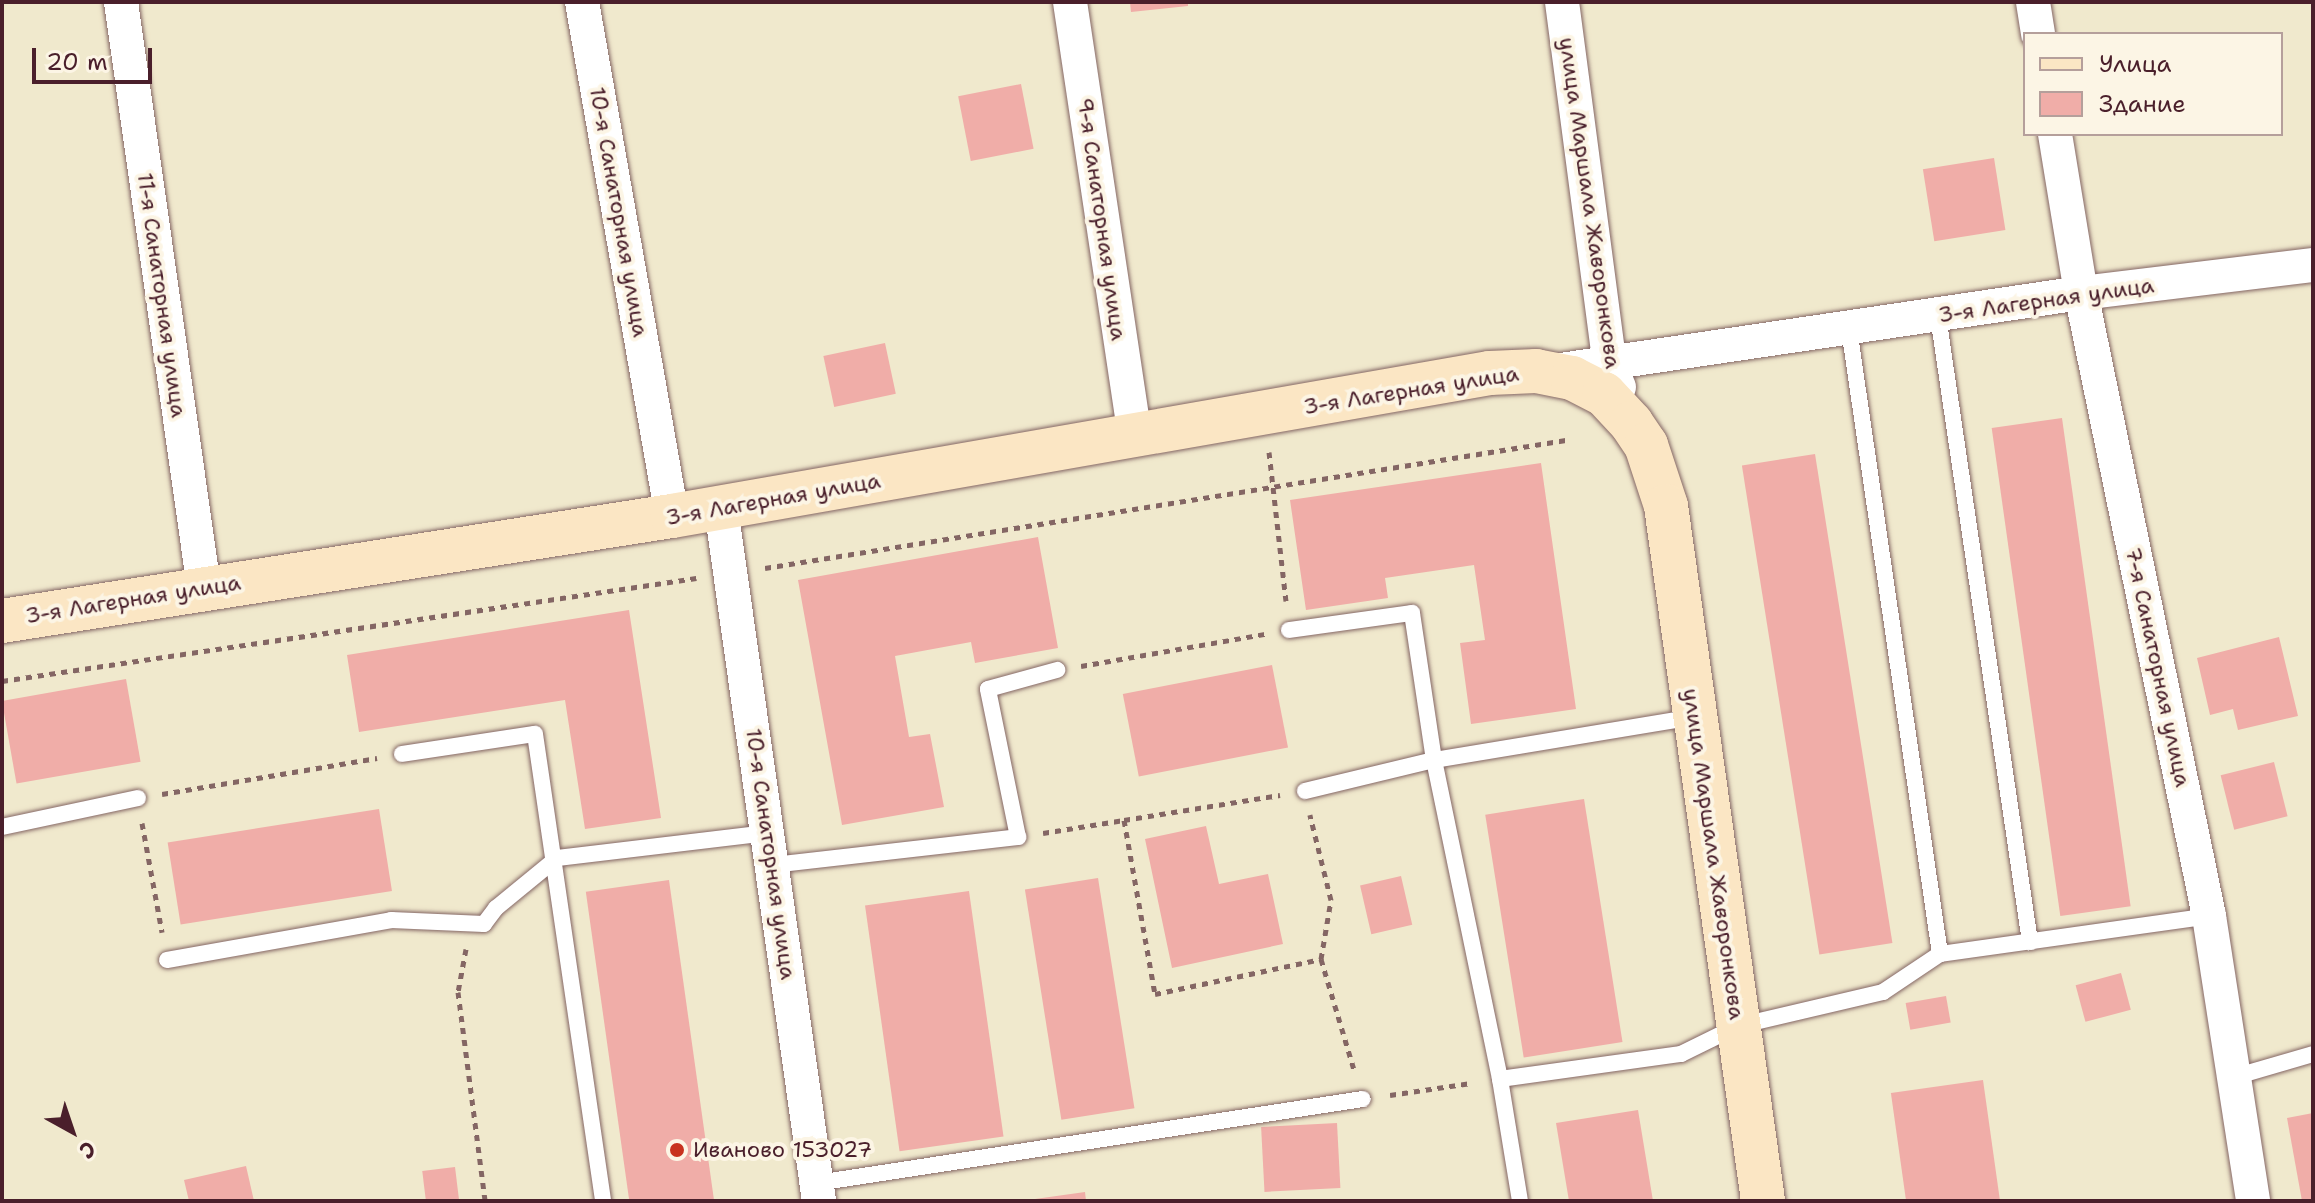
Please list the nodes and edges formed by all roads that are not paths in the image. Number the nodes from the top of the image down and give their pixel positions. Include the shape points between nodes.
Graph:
1 (121, 2) edge
2 (582, 2) edge
3 (1070, 2) edge
4 (1562, 2) edge
5 (2033, 2) edge
6 (2038, 32) edge
7 (2055, 136) edge
8 (2313, 265) edge
9 (2081, 293) junction
10 (1938, 316) junction
11 (1849, 329) junction
12 (1610, 366) junction
13 (1542, 372) junction
14 (1135, 435) junction
15 (1646, 445) junction
16 (1666, 506) joint
17 (721, 508) junction
18 (672, 516) junction
19 (204, 588) junction
20 (2, 621) edge
21 (1289, 630) road end
22 (1057, 670) road end
23 (1695, 716) junction
24 (402, 754) road end
25 (1434, 760) junction
26 (1305, 791) road end
27 (138, 798) road end
28 (2, 827) edge
29 (771, 849) junction
30 (557, 858) junction
31 (2209, 916) junction
32 (2030, 942) junction
33 (1940, 954) junction
34 (167, 960) road end
35 (1738, 1026) junction
36 (2313, 1054) edge
37 (2234, 1077) junction
38 (1500, 1079) junction
39 (1363, 1099) road end
40 (818, 1192) edge
41 (603, 1201) edge
42 (1520, 1201) edge
43 (1763, 1201) edge
44 (2253, 1201) edge

1 - 19 street, 11-я Санаторная улица
2 - 18 street, 10-я Санаторная улица
3 - 14 street, 9-я Санаторная улица
4 - 12 street, улица Маршала Жаворонкова
5 - 6 street
7 - 9 street, 7-я Санаторная улица
8 - 9 street, 3-я Лагерная улица
9 - 10 street, 3-я Лагерная улица
9 - 31 street, 7-я Санаторная улица
10 - 11 street, 3-я Лагерная улица
10 - 32 lane
11 - 12 street, 3-я Лагерная улица
11 - 33 lane
12 - 13 street, 3-я Лагерная улица
12 - 15 street, улица Маршала Жаворонкова
13 - 14 main road, 3-я Лагерная улица via 1490,373
13 - 15 main road, 3-я Лагерная улица via 1572,378 1604,394
14 - 17 main road, 3-я Лагерная улица
15 - 16 main road, 3-я Лагерная улица
16 - 23 main road, улица Маршала Жаворонкова
17 - 18 main road, 3-я Лагерная улица
17 - 29 street, 10-я Санаторная улица
18 - 19 main road, 3-я Лагерная улица
19 - 20 main road, 3-я Лагерная улица
21 - 25 lane via 1412,613
22 - 29 lane via 988,689 1018,837
23 - 25 lane
23 - 35 main road, улица Маршала Жаворонкова
24 - 30 lane via 535,734
25 - 26 lane
25 - 38 lane
27 - 28 lane
29 - 30 lane
29 - 40 street, 10-я Санаторная улица
30 - 34 lane via 484,924 391,920
30 - 41 lane
31 - 32 lane
31 - 37 street, 7-я Санаторная улица
32 - 33 lane
33 - 35 lane via 1883,992
35 - 38 lane via 1681,1054
35 - 43 main road, улица Маршала Жаворонкова
36 - 37 lane
37 - 44 street, 7-я Санаторная улица
38 - 42 lane
39 - 40 lane

